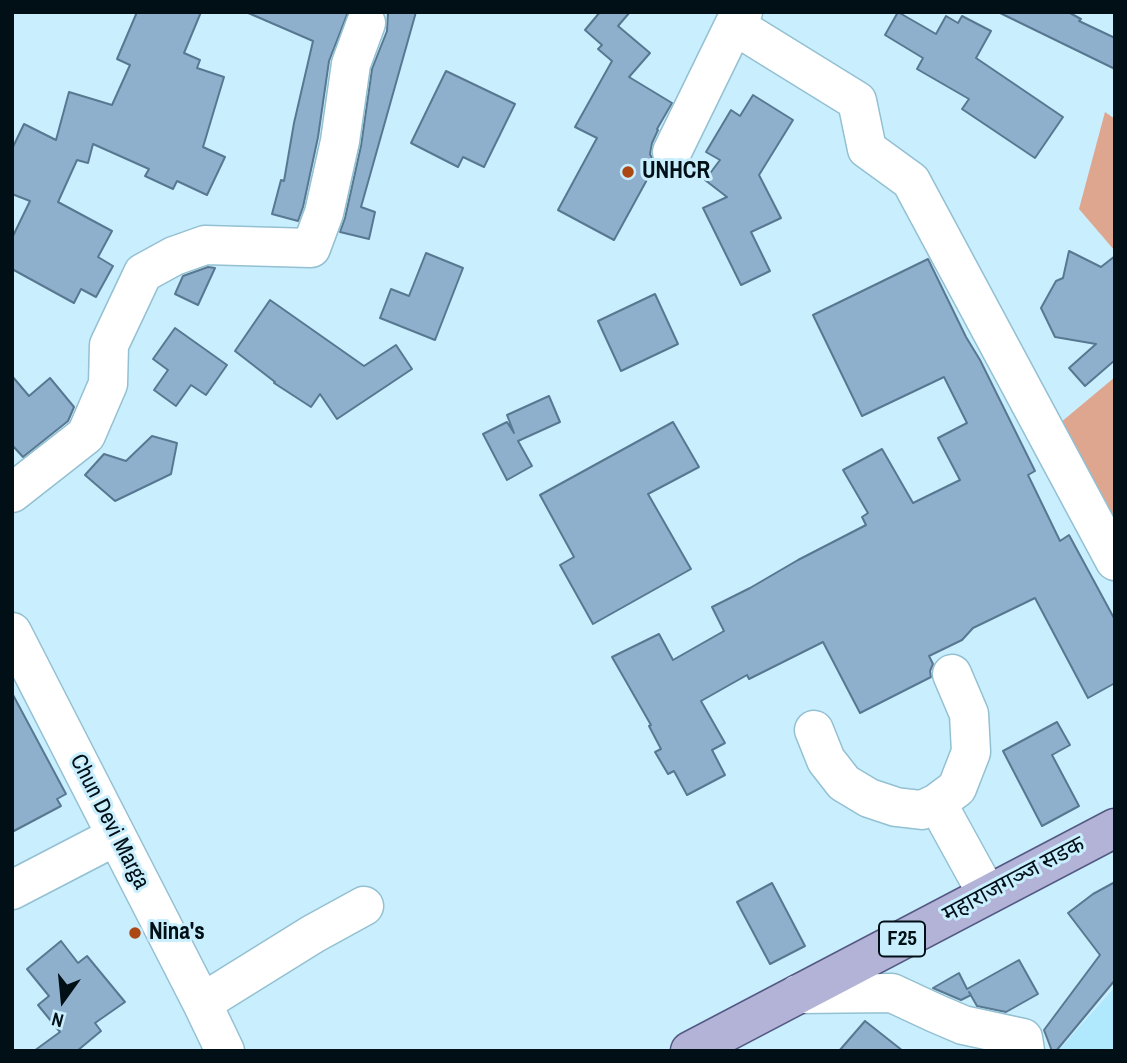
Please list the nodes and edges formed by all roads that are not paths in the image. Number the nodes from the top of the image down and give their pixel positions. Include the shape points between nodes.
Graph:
1 (738, 18) edge
2 (366, 23) dead end
3 (672, 152) dead end
4 (12, 493) edge
5 (1115, 561) edge
6 (12, 632) edge
7 (952, 674) dead end
8 (814, 730) dead end
9 (937, 803) junction
10 (1115, 828) edge
11 (116, 836) junction
12 (12, 890) edge
13 (987, 894) junction
14 (364, 905) dead end
15 (798, 994) junction
16 (202, 1003) junction
17 (225, 1051) edge
18 (690, 1051) edge
19 (1024, 1051) edge

1 - 3 street
1 - 5 street via 857,101 867,149 911,181
2 - 4 street via 351,64 340,141 311,248 205,245 143,273 109,345 108,384 86,435
6 - 11 street, Chun Devi Marga
7 - 9 street via 969,714 971,752 957,788
8 - 9 street via 826,760 844,783 869,798 922,810
9 - 13 street
10 - 13 main road, महाराजगञ्ज सडक / F25
11 - 12 street
11 - 16 street, Chun Devi Marga
13 - 15 main road, महाराजगञ्ज सडक / F25
14 - 16 street
15 - 18 main road, महाराजगञ्ज सडक / F25
15 - 19 street via 892,993 963,1025 1023,1038
16 - 17 street, Chun Devi Marga

